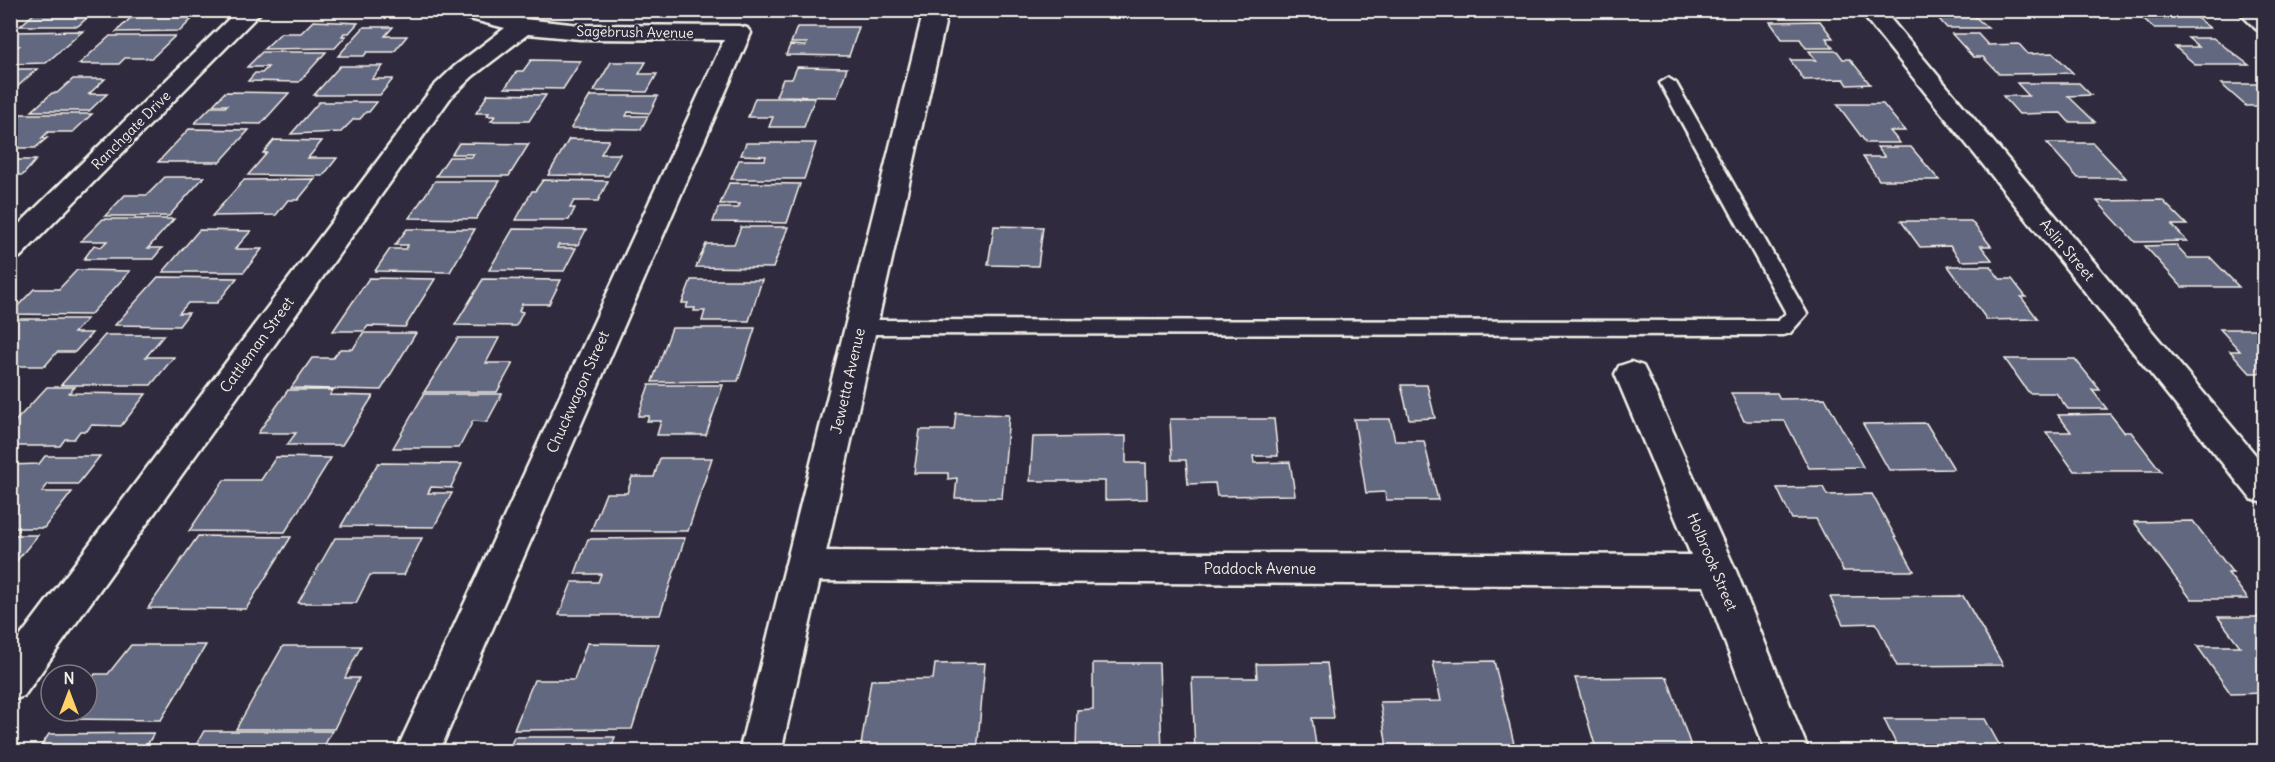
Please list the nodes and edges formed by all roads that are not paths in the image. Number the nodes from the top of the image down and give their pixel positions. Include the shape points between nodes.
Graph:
1 (252, 10) edge
2 (462, 10) edge
3 (936, 10) edge
4 (1870, 10) edge
5 (2248, 10) edge
6 (2265, 24) edge
7 (524, 26) junction
8 (739, 33) joint
9 (1668, 82) dead end
10 (10, 250) edge
11 (861, 327) junction
12 (1631, 374) dead end
13 (2265, 489) edge
14 (804, 566) junction
15 (1717, 571) junction
16 (10, 683) edge
17 (417, 752) edge
18 (760, 752) edge
19 (1788, 752) edge

1 - 10 street, Ranchgate Drive
2 - 7 street, Sagebrush Avenue
3 - 11 street, Jewetta Avenue
4 - 13 street, Aslin Street
5 - 6 street
7 - 8 street, Sagebrush Avenue via 580,32
7 - 16 street, Cattleman Street via 442,92
8 - 17 street, Chuckwagon Street
9 - 11 lane via 1797,314 1783,328
11 - 14 street, Jewetta Avenue
12 - 15 street, Holbrook Street
14 - 15 street, Paddock Avenue
14 - 18 street, Jewetta Avenue
15 - 19 street, Holbrook Street

